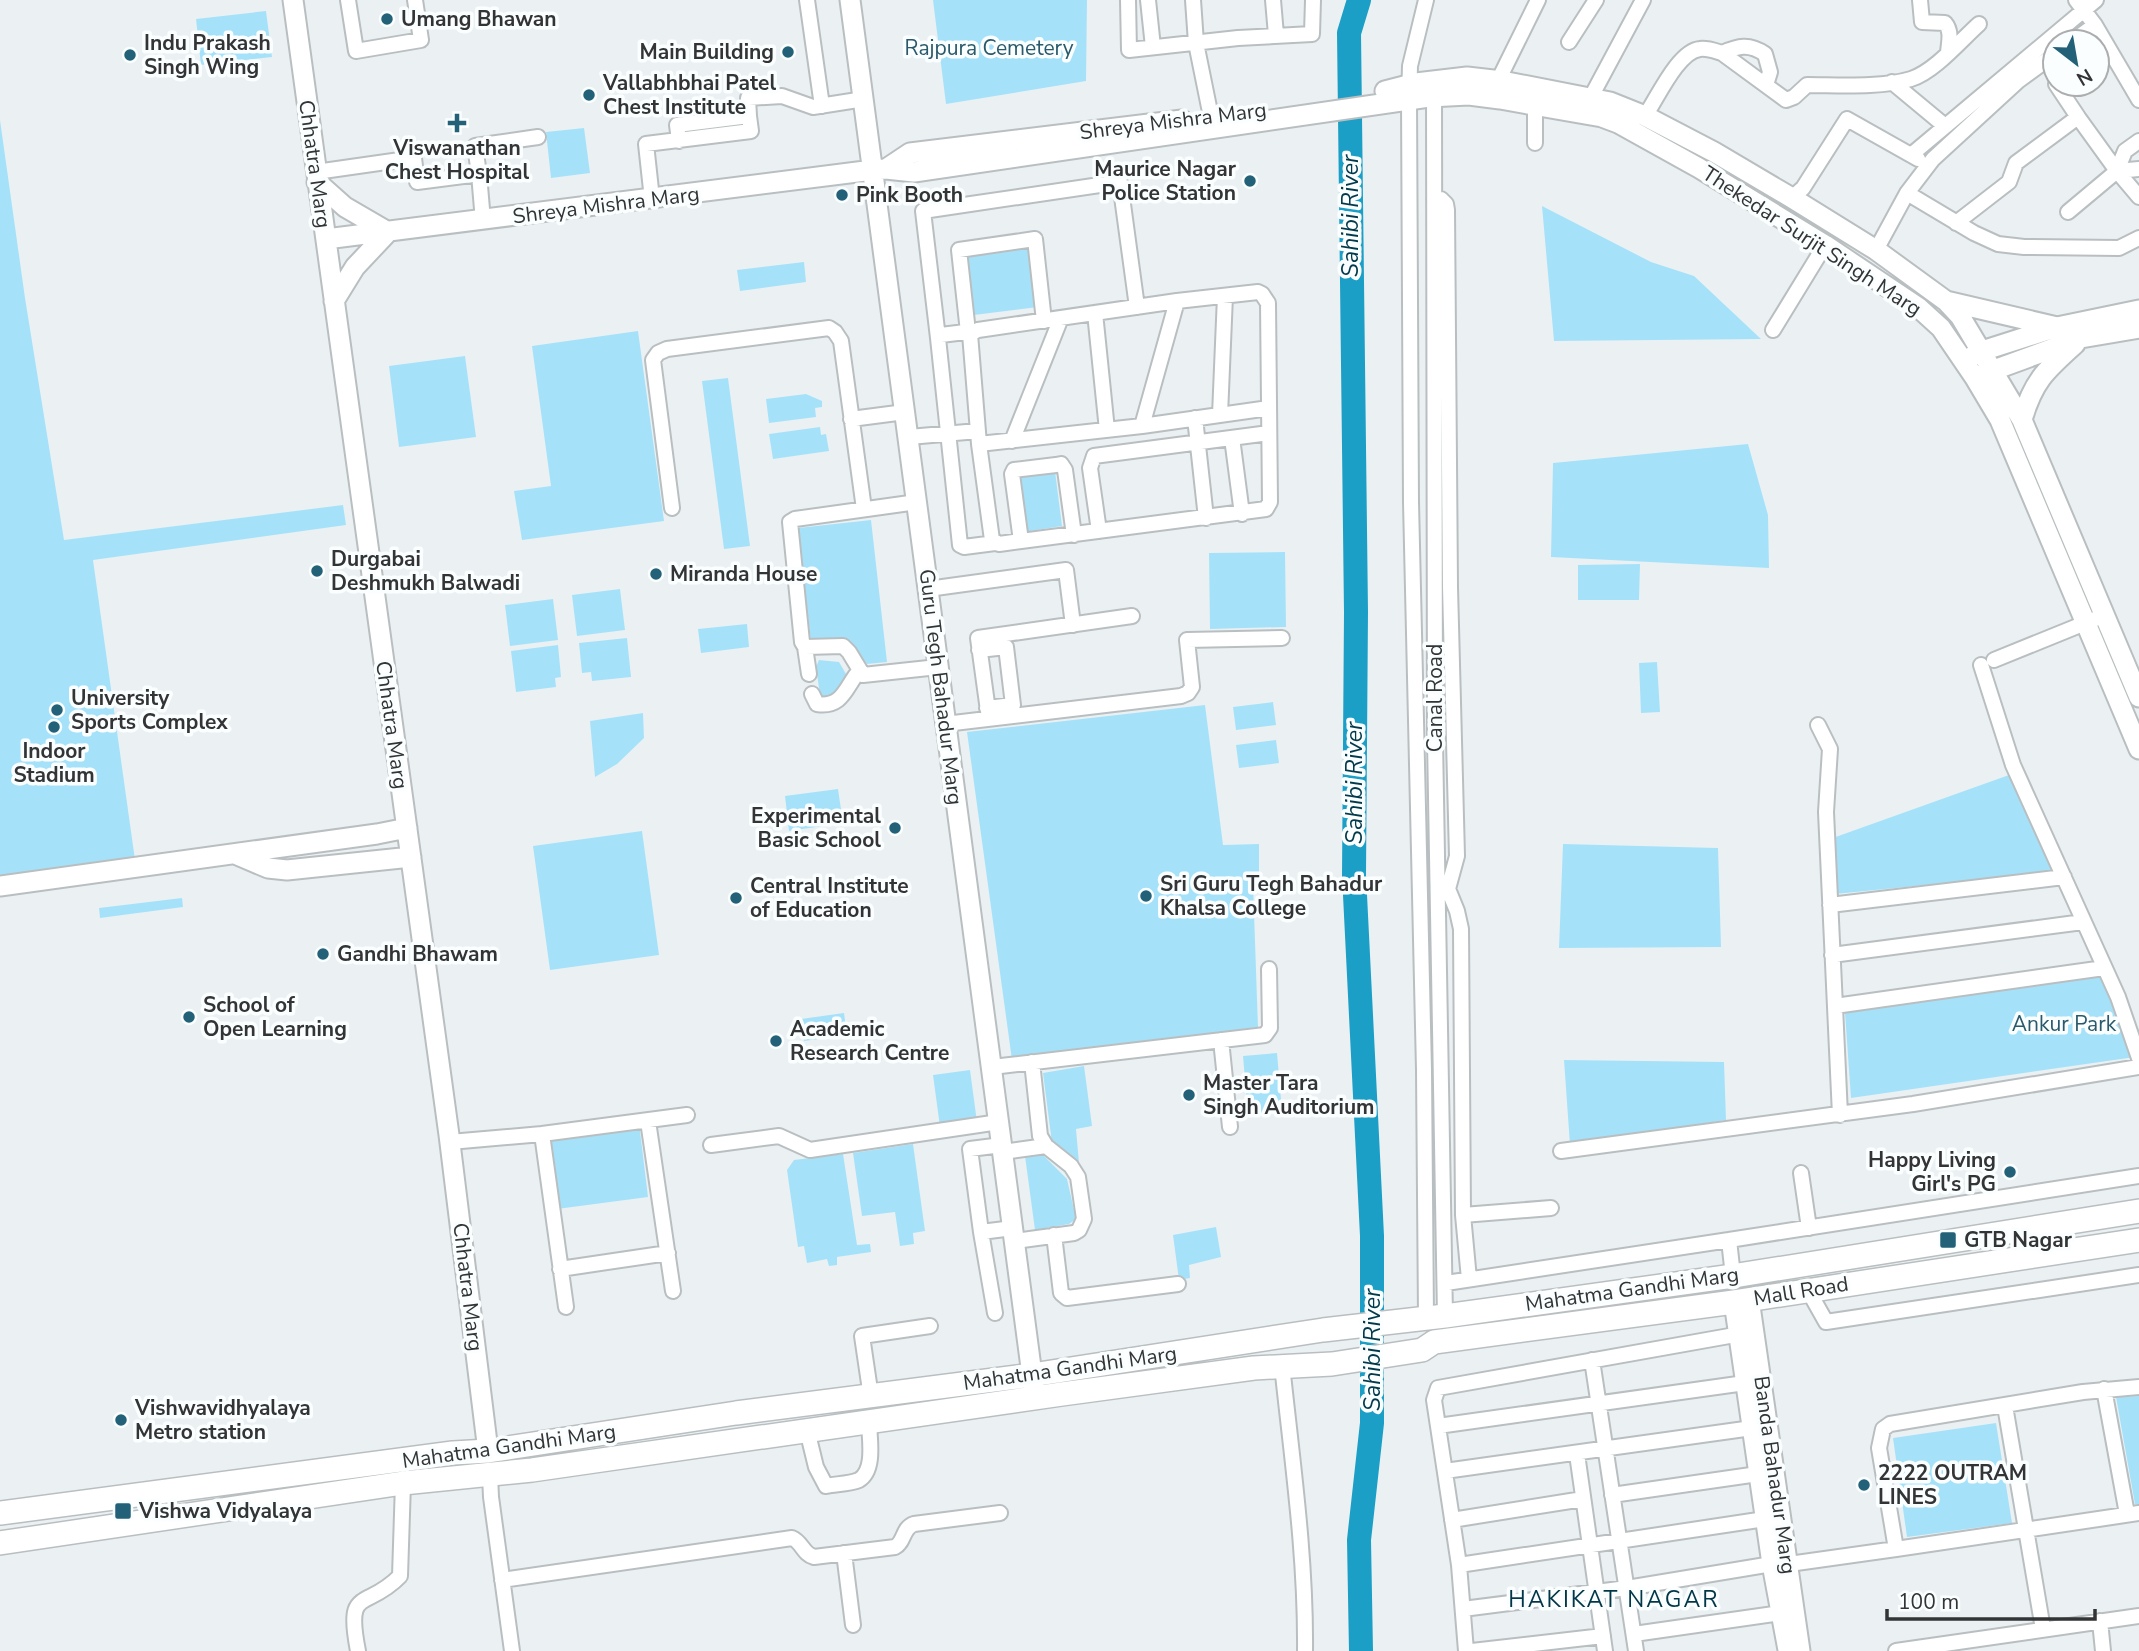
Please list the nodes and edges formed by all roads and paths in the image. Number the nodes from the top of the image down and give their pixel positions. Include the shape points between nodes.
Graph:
1 (293, 0) edge
2 (348, 0) edge
3 (415, 0) edge
4 (807, 0) edge
5 (850, 0) edge
6 (1128, 0) edge
7 (1148, 0) edge
8 (1193, 0) edge
9 (1273, 0) edge
10 (1313, 0) edge
11 (1426, 0) edge
12 (1538, 0) edge
13 (1596, 0) edge
14 (1643, 0) edge
15 (1920, 0) edge
16 (2088, 2) edge
17 (1979, 24) dead end
18 (2095, 25) junction
19 (2091, 28) edge
20 (1276, 35) junction
21 (1569, 42) dead end
22 (1196, 43) junction
23 (1153, 47) junction
24 (1948, 52) junction
25 (1722, 53) junction
26 (2041, 65) edge
27 (1498, 80) junction
28 (1892, 82) junction
29 (1766, 85) junction
30 (1434, 88) junction
31 (1401, 93) junction
32 (1591, 97) junction
33 (2066, 98) edge
34 (864, 99) junction
35 (2139, 100) edge
36 (1535, 105) junction
37 (822, 106) junction
38 (1299, 111) junction
39 (1645, 116) junction
40 (1211, 117) junction
41 (2078, 117) junction
42 (1945, 126) junction
43 (538, 137) dead end
44 (2139, 141) edge
45 (1535, 143) dead end
46 (1911, 155) junction
47 (1928, 165) junction
48 (879, 169) junction
49 (2139, 169) edge
50 (2117, 171) junction
51 (479, 174) junction
52 (316, 177) junction
53 (1906, 193) junction
54 (2139, 197) edge
55 (1792, 198) junction
56 (652, 199) junction
57 (1434, 199) junction
58 (2068, 212) dead end
59 (483, 220) junction
60 (1956, 223) junction
61 (388, 232) junction
62 (2139, 238) edge
63 (326, 239) junction
64 (1825, 245) junction
65 (1876, 250) junction
66 (1225, 296) junction
67 (334, 301) junction
68 (1177, 301) junction
69 (1946, 301) junction
70 (1137, 307) junction
71 (2139, 310) edge
72 (1096, 313) junction
73 (1061, 318) junction
74 (1044, 321) junction
75 (2057, 327) junction
76 (2139, 328) edge
77 (1773, 330) dead end
78 (970, 331) junction
79 (938, 338) junction
80 (2081, 338) junction
81 (1982, 351) junction
82 (1964, 361) junction
83 (1993, 368) junction
84 (1975, 378) junction
85 (1269, 408) junction
86 (905, 412) junction
87 (1220, 415) junction
88 (1195, 418) junction
89 (851, 419) junction
90 (2022, 420) junction
91 (1142, 426) junction
92 (1099, 431) junction
93 (948, 433) junction
94 (1269, 433) junction
95 (908, 437) junction
96 (978, 438) junction
97 (1232, 438) junction
98 (1012, 441) junction
99 (1198, 443) junction
100 (1094, 456) junction
101 (917, 502) junction
102 (673, 509) dead end
103 (864, 509) junction
104 (1242, 514) junction
105 (1206, 518) junction
106 (1099, 531) junction
107 (1074, 535) junction
108 (1021, 541) junction
109 (995, 543) junction
110 (928, 589) junction
111 (2105, 615) junction
112 (1132, 616) dead end
113 (2086, 623) junction
114 (1073, 625) junction
115 (1282, 638) dead end
116 (805, 647) junction
117 (979, 650) junction
118 (938, 667) junction
119 (860, 670) junction
120 (809, 674) dead end
121 (812, 694) dead end
122 (2139, 697) edge
123 (988, 713) junction
124 (945, 724) junction
125 (1818, 725) dead end
126 (1417, 740) junction
127 (1435, 740) junction
128 (1455, 740) junction
129 (2139, 749) edge
130 (407, 828) junction
131 (234, 854) junction
132 (411, 857) junction
133 (2064, 877) junction
134 (0, 886) edge
135 (1443, 890) junction
136 (1830, 905) junction
137 (2083, 922) junction
138 (1832, 955) junction
139 (2104, 968) junction
140 (1269, 970) dead end
141 (1835, 1006) junction
142 (1221, 1040) junction
143 (2139, 1058) edge
144 (1032, 1062) junction
145 (992, 1067) junction
146 (2139, 1067) edge
147 (687, 1115) dead end
148 (1840, 1115) junction
149 (648, 1121) junction
150 (999, 1122) junction
151 (1230, 1128) dead end
152 (542, 1134) junction
153 (450, 1142) junction
154 (711, 1144) dead end
155 (1046, 1146) junction
156 (1003, 1148) junction
157 (1561, 1151) dead end
158 (1801, 1173) dead end
159 (2139, 1175) edge
160 (1551, 1208) dead end
161 (2139, 1211) edge
162 (1463, 1215) junction
163 (1810, 1228) junction
164 (981, 1232) junction
165 (1014, 1234) junction
166 (1054, 1235) junction
167 (1729, 1240) junction
168 (2139, 1240) edge
169 (668, 1253) junction
170 (560, 1269) junction
171 (2139, 1275) edge
172 (1733, 1276) junction
173 (1469, 1279) junction
174 (1446, 1283) junction
175 (1178, 1284) dead end
176 (1808, 1290) junction
177 (673, 1291) dead end
178 (1742, 1301) junction
179 (566, 1307) dead end
180 (995, 1314) dead end
181 (1429, 1317) junction
182 (930, 1326) dead end
183 (1315, 1331) junction
184 (1746, 1334) junction
185 (1422, 1350) joint
186 (1592, 1360) junction
187 (1322, 1364) junction
188 (1282, 1365) junction
189 (1032, 1375) junction
190 (1745, 1382) junction
191 (2139, 1387) edge
192 (2104, 1389) junction
193 (871, 1397) junction
194 (1035, 1398) junction
195 (1599, 1405) junction
196 (2006, 1406) junction
197 (869, 1421) junction
198 (1438, 1426) junction
199 (1752, 1428) junction
200 (807, 1430) junction
201 (1605, 1448) junction
202 (488, 1451) junction
203 (1577, 1454) junction
204 (1445, 1471) junction
205 (1758, 1474) junction
206 (490, 1475) junction
207 (403, 1483) junction
208 (190, 1488) junction
209 (1612, 1494) junction
210 (1583, 1499) junction
211 (0, 1513) edge
212 (1000, 1513) dead end
213 (2133, 1513) edge
214 (194, 1514) junction
215 (1765, 1519) junction
216 (1452, 1520) junction
217 (2025, 1530) junction
218 (1619, 1541) junction
219 (0, 1543) edge
220 (1589, 1545) junction
221 (1896, 1549) junction
222 (844, 1553) junction
223 (1780, 1564) junction
224 (1459, 1565) junction
225 (502, 1580) junction
226 (1627, 1588) junction
227 (1596, 1592) junction
228 (1462, 1609) junction
229 (1781, 1613) junction
230 (2139, 1616) edge
231 (2100, 1621) junction
232 (853, 1625) dead end
233 (2043, 1629) junction
234 (1633, 1634) junction
235 (1604, 1643) edge
236 (1915, 1649) edge
237 (358, 1651) edge
238 (512, 1651) edge
239 (1305, 1651) edge
240 (1466, 1651) edge
241 (1472, 1651) edge
242 (1636, 1651) edge
243 (1788, 1651) edge
244 (1800, 1651) edge
245 (1896, 1651) edge
246 (2103, 1651) edge

1 - 52 street, Chhatra Marg
2 - 3 street via 356,51 421,40
4 - 37 street
5 - 34 street, Guru Tegh Bahadur Marg
6 - 23 street via 1129,50
7 - 23 street
8 - 22 street
9 - 20 street
10 - 20 street via 1311,34
11 - 31 street
12 - 27 street
13 - 21 street
14 - 32 street
15 - 24 street via 1922,22 1948,26
16 - 18 street
16 - 42 street
17 - 24 street
18 - 19 street
18 - 35 street
20 - 22 street
22 - 23 street
22 - 40 street
24 - 28 street via 1913,78
25 - 29 street
25 - 29 street via 1747,46 1765,54 1770,72
25 - 39 street via 1702,48 1681,59
26 - 47 street
27 - 30 street, Thekedar Surjit Singh Marg via 1467,77
27 - 32 street, Thekedar Surjit Singh Marg
28 - 29 street via 1807,85 1786,100
28 - 42 street
30 - 31 street, Thekedar Surjit Singh Marg
30 - 36 street, Thekedar Surjit Singh Marg
30 - 57 street, Canal Road
31 - 38 street, Thekedar Surjit Singh Marg
31 - 126 street
32 - 39 street, Thekedar Surjit Singh Marg
33 - 41 street
34 - 37 street
34 - 48 street, Guru Tegh Bahadur Marg
36 - 45 street
36 - 64 street, Thekedar Surjit Singh Marg via 1618,123
37 - 56 street via 782,96 748,98 751,131 646,144
38 - 40 street, Shreya Mishra Marg
38 - 48 street, Shreya Mishra Marg via 914,172
39 - 55 street, Thekedar Surjit Singh Marg
40 - 48 street, Shreya Mishra Marg via 910,153
41 - 50 street
41 - 60 street via 2016,163 2009,182
42 - 46 street
43 - 51 street via 475,146
44 - 50 street via 2125,151
46 - 47 street
46 - 55 street via 1847,119
47 - 53 street
48 - 56 street, Shreya Mishra Marg
48 - 86 street, Guru Tegh Bahadur Marg
49 - 50 street
50 - 54 street
50 - 58 street
51 - 52 street via 417,182 414,158
51 - 59 street
52 - 61 street via 345,207
52 - 63 street, Chhatra Marg
53 - 60 street
53 - 65 street
55 - 65 street, Thekedar Surjit Singh Marg
56 - 59 street, Shreya Mishra Marg
57 - 127 street, Canal Road
57 - 128 street via 1441,199 1447,209
59 - 61 street, Shreya Mishra Marg
60 - 62 street via 1998,244 2024,247 2119,248
61 - 63 street, Shreya Mishra Marg
61 - 67 street via 355,267
63 - 67 street, Chhatra Marg
64 - 77 street
64 - 82 street, Thekedar Surjit Singh Marg via 1919,308 1941,328
65 - 69 street, Thekedar Surjit Singh Marg
66 - 68 street
66 - 85 street via 1258,292 1268,303
66 - 87 street
67 - 130 street, Chhatra Marg
68 - 70 street
68 - 91 street
69 - 75 street
69 - 81 street, Thekedar Surjit Singh Marg
70 - 72 street
70 - 79 street via 1120,182 923,211
71 - 75 street
72 - 73 street
72 - 92 street
73 - 74 street
73 - 98 street
74 - 78 street
74 - 78 street via 1035,239 959,250
75 - 81 street
76 - 80 street
78 - 79 street
78 - 96 street
79 - 93 street
80 - 83 street
80 - 90 street via 2034,387
81 - 82 street
81 - 83 street, Thekedar Surjit Singh Marg
82 - 84 street, Thekedar Surjit Singh Marg
83 - 84 street
83 - 90 street, Thekedar Surjit Singh Marg
84 - 113 street, Thekedar Surjit Singh Marg via 2000,420
85 - 87 street
85 - 94 street
86 - 89 street
86 - 95 street, Guru Tegh Bahadur Marg
87 - 88 street
88 - 91 street
88 - 99 street
89 - 102 street via 841,341 829,328 658,353 653,360
89 - 103 street
90 - 111 street, Thekedar Surjit Singh Marg
91 - 92 street
92 - 98 street
92 - 100 street
93 - 95 street
93 - 96 street
93 - 109 street via 960,545
94 - 97 street
94 - 104 street via 1270,502 1262,511
95 - 101 street, Guru Tegh Bahadur Marg
96 - 98 street
96 - 109 street
97 - 99 street
97 - 104 street
99 - 100 street
99 - 105 street
100 - 106 street via 1090,468
101 - 103 street
101 - 110 street, Guru Tegh Bahadur Marg
103 - 116 street via 790,522
104 - 105 street
105 - 106 street
106 - 107 street
107 - 108 street
107 - 108 street via 1061,464 1014,470
108 - 109 street
110 - 114 street via 1066,570
110 - 118 street, Guru Tegh Bahadur Marg
111 - 113 street
111 - 122 street, Thekedar Surjit Singh Marg
112 - 114 street
113 - 129 street, Thekedar Surjit Singh Marg
113 - 133 street via 1988,662 2013,765
114 - 117 street via 978,638
115 - 123 street via 1187,640 1192,687 1181,696
116 - 119 street via 843,646
116 - 120 street
117 - 123 street
117 - 123 street via 1006,647 1013,705
118 - 119 street via 863,675
118 - 124 street, Guru Tegh Bahadur Marg
119 - 121 street via 838,701 817,704
123 - 124 street
124 - 145 street, Guru Tegh Bahadur Marg
125 - 136 street via 1830,748 1826,812
126 - 127 street
126 - 181 street
127 - 128 street
127 - 135 street, Canal Road
128 - 135 street via 1457,856
130 - 131 street
130 - 132 street, Chhatra Marg
131 - 132 street via 268,868 287,870
131 - 134 street
132 - 153 street, Chhatra Marg
133 - 136 street
133 - 137 street
135 - 162 street via 1461,929
135 - 174 street, Canal Road
136 - 138 street
137 - 138 street
137 - 139 street
138 - 141 street
139 - 141 street
139 - 143 street
140 - 142 street via 1269,1032
141 - 148 street
142 - 144 street
142 - 151 street
144 - 145 street
144 - 155 street via 1040,1136
145 - 150 street, Guru Tegh Bahadur Marg
146 - 148 street
147 - 149 street
148 - 157 street
149 - 152 street
149 - 169 street
150 - 154 street via 810,1150 779,1136
150 - 156 street, Guru Tegh Bahadur Marg
152 - 153 street
152 - 170 street
153 - 202 street, Chhatra Marg
155 - 156 street
155 - 166 street via 1078,1177 1084,1219 1079,1230
156 - 164 street via 970,1149
156 - 165 street, Guru Tegh Bahadur Marg
158 - 163 street
159 - 163 street
160 - 162 street
161 - 172 main road, Mahatma Gandhi Marg
162 - 173 street
163 - 167 street
164 - 165 street
164 - 180 street
165 - 166 street
165 - 189 street, Guru Tegh Bahadur Marg
166 - 175 street via 1061,1293 1067,1298
167 - 172 street
167 - 173 street
168 - 176 main road, Mall Road
169 - 170 street
169 - 177 street
170 - 179 street
171 - 176 street via 1826,1322
172 - 181 main road, Mahatma Gandhi Marg
173 - 174 street
174 - 181 street, Canal Road
176 - 178 main road, Mall Road
178 - 184 street, Banda Bahadur Marg
178 - 185 main road, Mall Road via 1434,1342
181 - 183 main road, Mahatma Gandhi Marg
182 - 193 street via 862,1336
183 - 187 main road
183 - 189 main road, Mahatma Gandhi Marg
184 - 186 street
184 - 190 street, Banda Bahadur Marg
184 - 223 street, Banda Bahadur Marg
185 - 187 main road, Mahatma Gandhi Marg
186 - 195 street
186 - 198 street via 1442,1386 1434,1393
187 - 188 main road, Mahatma Gandhi Marg
188 - 194 main road, Mahatma Gandhi Marg
188 - 239 street via 1303,1565
189 - 193 main road, Mahatma Gandhi Marg
189 - 194 street, Guru Tegh Bahadur Marg
190 - 195 street
190 - 199 street, Banda Bahadur Marg
191 - 192 street
192 - 196 street
192 - 213 street
193 - 202 main road, Mahatma Gandhi Marg
194 - 197 main road, Mahatma Gandhi Marg
195 - 198 street
195 - 201 street
196 - 217 street
196 - 221 street via 1890,1424 1883,1429 1879,1448
197 - 200 main road, Mahatma Gandhi Marg
197 - 200 street via 866,1472 858,1480 826,1486
198 - 204 street
199 - 201 street
199 - 205 street, Banda Bahadur Marg
200 - 206 main road, Mahatma Gandhi Marg
201 - 203 street
201 - 209 street
202 - 208 main road, Mahatma Gandhi Marg
203 - 204 street
203 - 210 street
204 - 216 street
205 - 209 street
205 - 215 street, Banda Bahadur Marg
206 - 207 main road, Mahatma Gandhi Marg
206 - 225 street
207 - 214 main road, Mahatma Gandhi Marg
207 - 237 street via 400,1576 360,1601 353,1618
208 - 211 main road, Mahatma Gandhi Marg
208 - 214 main road
209 - 218 street
210 - 216 street
210 - 220 street
212 - 222 street via 914,1524 906,1528 898,1546
213 - 217 street
214 - 219 main road, Mahatma Gandhi Marg
215 - 218 street
215 - 223 street, Banda Bahadur Marg
216 - 224 street
217 - 221 street
217 - 233 street
218 - 220 street
218 - 226 street
220 - 224 street
220 - 227 street
221 - 223 street
222 - 225 street via 810,1556 792,1538
222 - 232 street
223 - 226 street
223 - 229 street, Banda Bahadur Marg
223 - 244 street, Banda Bahadur Marg
224 - 228 street
225 - 238 street
226 - 227 street
226 - 234 street
227 - 228 street
227 - 235 street
228 - 240 street
229 - 234 street
229 - 243 street, Banda Bahadur Marg
230 - 231 street
231 - 233 street
231 - 246 street
233 - 236 street
234 - 242 street
235 - 241 street
236 - 245 street

